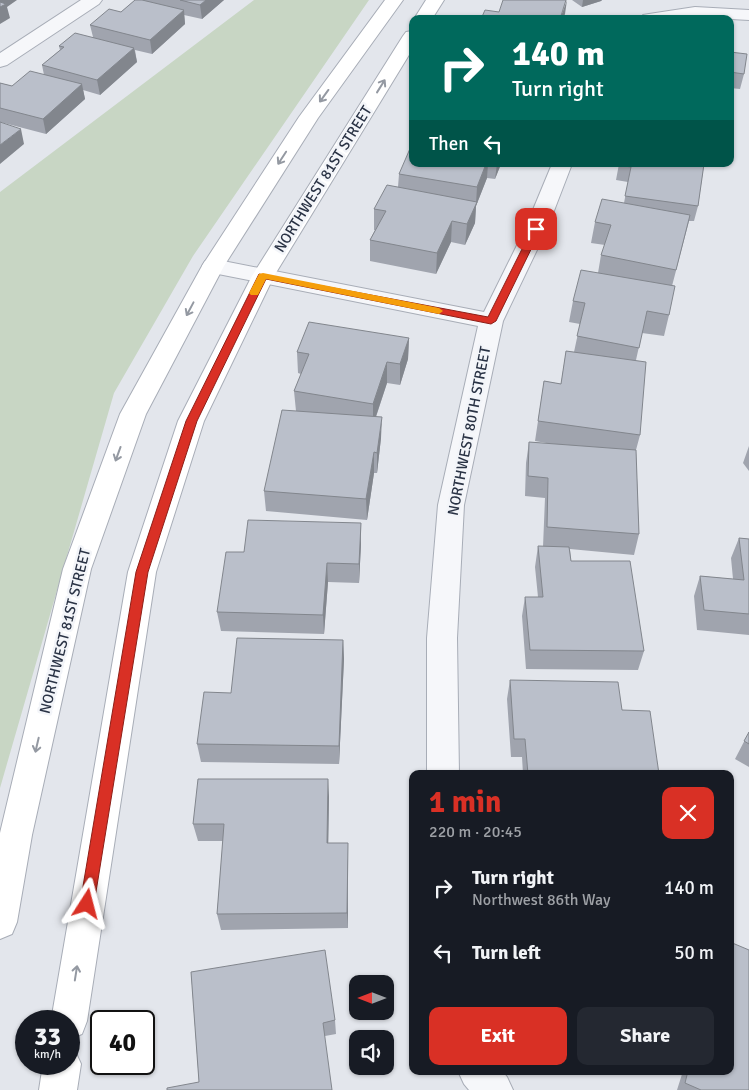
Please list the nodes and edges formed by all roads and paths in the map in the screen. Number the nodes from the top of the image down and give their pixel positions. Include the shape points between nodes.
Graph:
1 (94, 0) edge
2 (394, 0) edge
3 (435, 0) edge
4 (426, 15) edge
5 (673, 15) edge
6 (749, 15) edge
7 (409, 41) edge
8 (0, 61) edge
9 (561, 167) edge
10 (212, 266) junction
11 (263, 276) junction
12 (491, 321) junction
13 (443, 770) edge
14 (0, 922) edge
15 (71, 1010) edge
16 (60, 1075) edge
17 (481, 1075) edge
18 (58, 1090) edge
19 (494, 1090) edge

1 - 8 street
2 -> 10 street, NORTHWEST 81ST STREET via 308,117
3 - 4 street
5 - 6 street via 696,12
11 -> 7 street, NORTHWEST 81ST STREET
9 - 12 street, NORTHWEST 80TH STREET via 536,229
10 - 11 street
10 -> 14 street, NORTHWEST 81ST STREET via 133,414 77,569 16,835
11 - 12 street
15 -> 11 street, NORTHWEST 81ST STREET via 142,572 191,421
12 - 13 street, NORTHWEST 80TH STREET via 451,505 442,638
16 - 18 street
17 - 19 street

